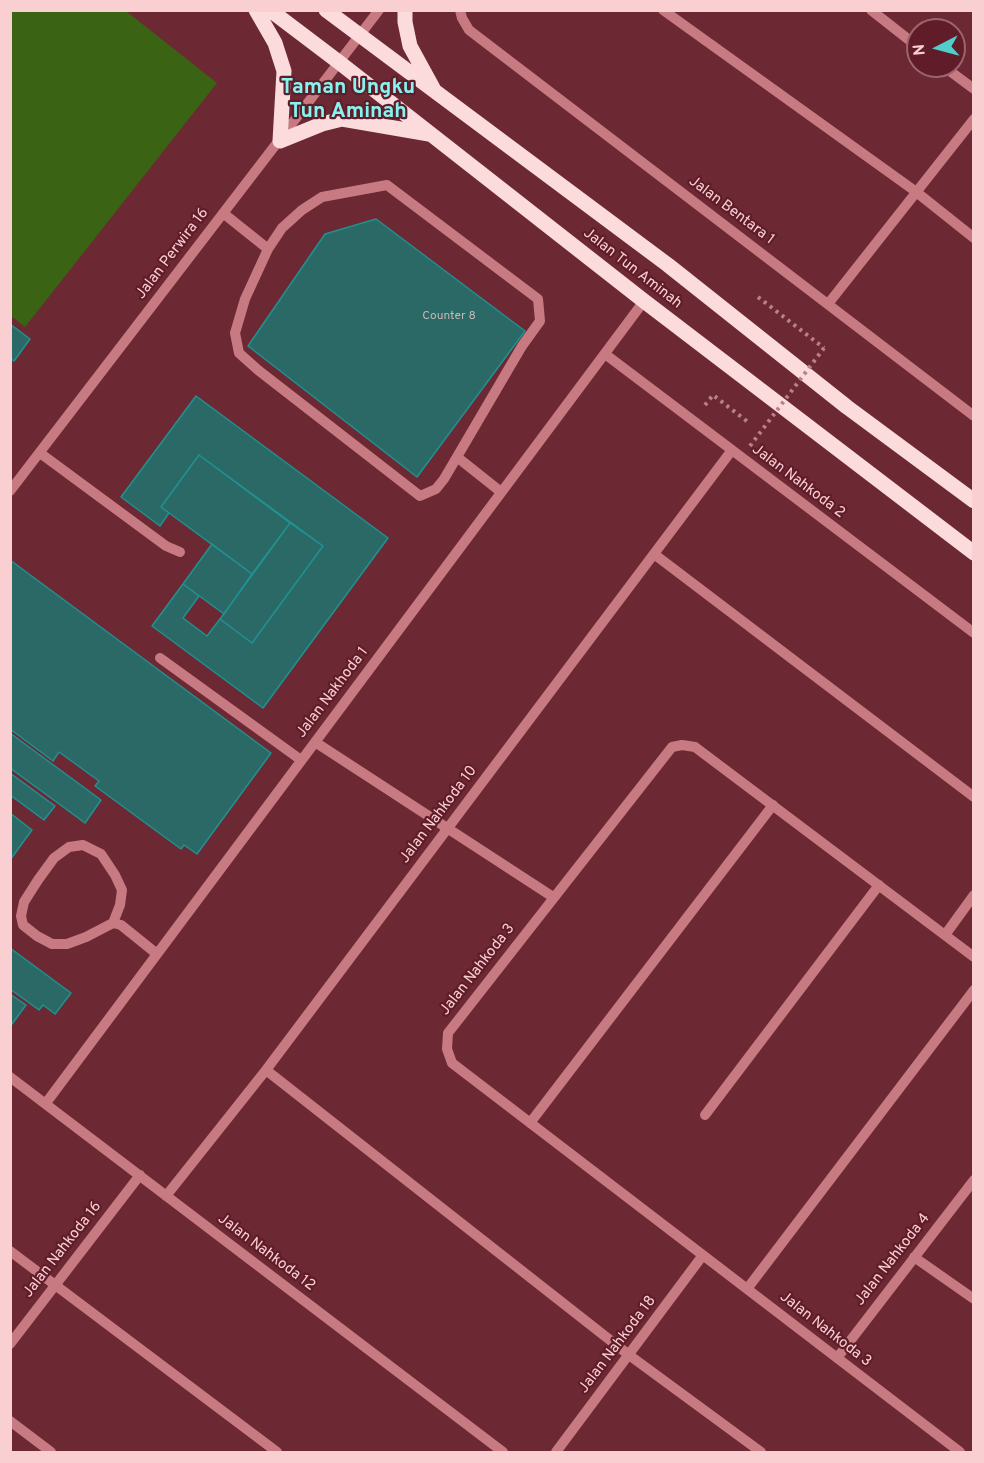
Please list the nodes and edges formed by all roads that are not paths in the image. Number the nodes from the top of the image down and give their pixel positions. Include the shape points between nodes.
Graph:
1 (256, 10) edge
2 (270, 10) edge
3 (326, 10) edge
4 (379, 10) edge
5 (405, 10) edge
6 (460, 10) edge
7 (663, 10) edge
8 (872, 10) edge
9 (360, 36) junction
10 (906, 37) edge
11 (340, 63) junction
12 (436, 93) junction
13 (974, 119) edge
14 (432, 135) junction
15 (280, 141) junction
16 (915, 191) junction
17 (223, 213) junction
18 (974, 238) edge
19 (268, 249) junction
20 (644, 301) junction
21 (828, 304) junction
22 (605, 354) junction
23 (974, 416) edge
24 (732, 450) junction
25 (40, 453) junction
26 (457, 457) junction
27 (10, 490) edge
28 (501, 492) junction
29 (974, 501) edge
30 (180, 552) dead end
31 (974, 553) edge
32 (654, 554) junction
33 (974, 633) edge
34 (160, 658) dead end
35 (315, 742) junction
36 (302, 760) junction
37 (974, 797) edge
38 (773, 806) junction
39 (447, 829) junction
40 (879, 885) junction
41 (974, 895) edge
42 (554, 897) junction
43 (113, 922) junction
44 (945, 936) junction
45 (157, 954) junction
46 (974, 957) edge
47 (974, 990) edge
48 (266, 1070) junction
49 (10, 1077) edge
50 (46, 1103) junction
51 (705, 1115) dead end
52 (530, 1123) junction
53 (140, 1175) junction
54 (974, 1180) edge
55 (166, 1196) junction
56 (10, 1251) edge
57 (703, 1255) junction
58 (914, 1257) junction
59 (56, 1284) junction
60 (747, 1289) junction
61 (974, 1299) edge
62 (10, 1344) edge
63 (629, 1355) junction
64 (837, 1358) junction
65 (10, 1421) edge
66 (51, 1452) edge
67 (277, 1452) edge
68 (504, 1452) edge
69 (556, 1452) edge
70 (762, 1452) edge
71 (960, 1452) edge

1 - 15 main road via 275,43 284,71
2 - 11 main road, Jalan Tun Aminah
3 - 9 main road, Jalan Tun Aminah
4 - 9 street, Jalan Perwira 16
5 - 12 main road via 410,46
6 - 21 street, Jalan Bentara 1 via 469,30
7 - 16 street
8 - 10 street
9 - 11 street, Jalan Perwira 16
9 - 12 main road, Jalan Tun Aminah
11 - 14 main road, Jalan Tun Aminah
11 - 15 street, Jalan Perwira 16
12 - 29 main road, Jalan Tun Aminah via 668,265 847,407
13 - 16 street
14 - 15 main road via 342,119
14 - 20 main road, Jalan Tun Aminah
15 - 17 street, Jalan Perwira 16
16 - 18 street
16 - 21 street
17 - 19 street
17 - 25 street, Jalan Perwira 16
19 - 26 street via 244,298 236,333 239,353 420,496 436,489
19 - 26 street via 282,228 322,196 387,184 538,299 540,321
20 - 22 street, Jalan Nakhoda 1
20 - 31 main road, Jalan Tun Aminah
21 - 23 street, Jalan Bentara 1
22 - 24 street, Jalan Nahkoda 2
22 - 28 street, Jalan Nakhoda 1
24 - 32 street, Jalan Nahkoda 10
24 - 33 street, Jalan Nahkoda 2
25 - 27 street, Jalan Perwira 16
25 - 30 street via 166,546
26 - 28 street
28 - 35 street, Jalan Nakhoda 1
32 - 37 street
32 - 39 street, Jalan Nahkoda 10
34 - 36 street
35 - 36 street, Jalan Nakhoda 1
35 - 39 street
36 - 45 street, Jalan Nakhoda 1
38 - 40 street, Jalan Nahkoda 3
38 - 42 street, Jalan Nahkoda 3 via 696,747 672,747
38 - 52 street
39 - 42 street
39 - 48 street, Jalan Nahkoda 10
40 - 44 street, Jalan Nahkoda 3
40 - 51 street
41 - 44 street
42 - 52 street, Jalan Nahkoda 3 via 448,1032 447,1049 452,1063
43 - 43 street via 67,944 52,944 23,925 21,916 24,902 54,858 69,847 83,845 100,855 122,890
43 - 45 street
44 - 46 street, Jalan Nahkoda 3
45 - 50 street, Jalan Nakhoda 1
47 - 60 street
48 - 55 street, Jalan Nahkoda 10
48 - 63 street
49 - 50 street, Jalan Nahkoda 12
50 - 53 street, Jalan Nahkoda 12
52 - 57 street, Jalan Nahkoda 3
53 - 55 street, Jalan Nahkoda 12
53 - 59 street, Jalan Nahkoda 16
54 - 58 street, Jalan Nahkoda 4
55 - 68 street, Jalan Nahkoda 12
56 - 59 street
57 - 60 street, Jalan Nahkoda 3
57 - 63 street, Jalan Nahkoda 18
58 - 61 street
58 - 64 street, Jalan Nahkoda 4
59 - 62 street, Jalan Nahkoda 16
59 - 67 street
60 - 64 street, Jalan Nahkoda 3
63 - 69 street, Jalan Nahkoda 18
63 - 70 street
64 - 71 street, Jalan Nahkoda 3
65 - 66 street

